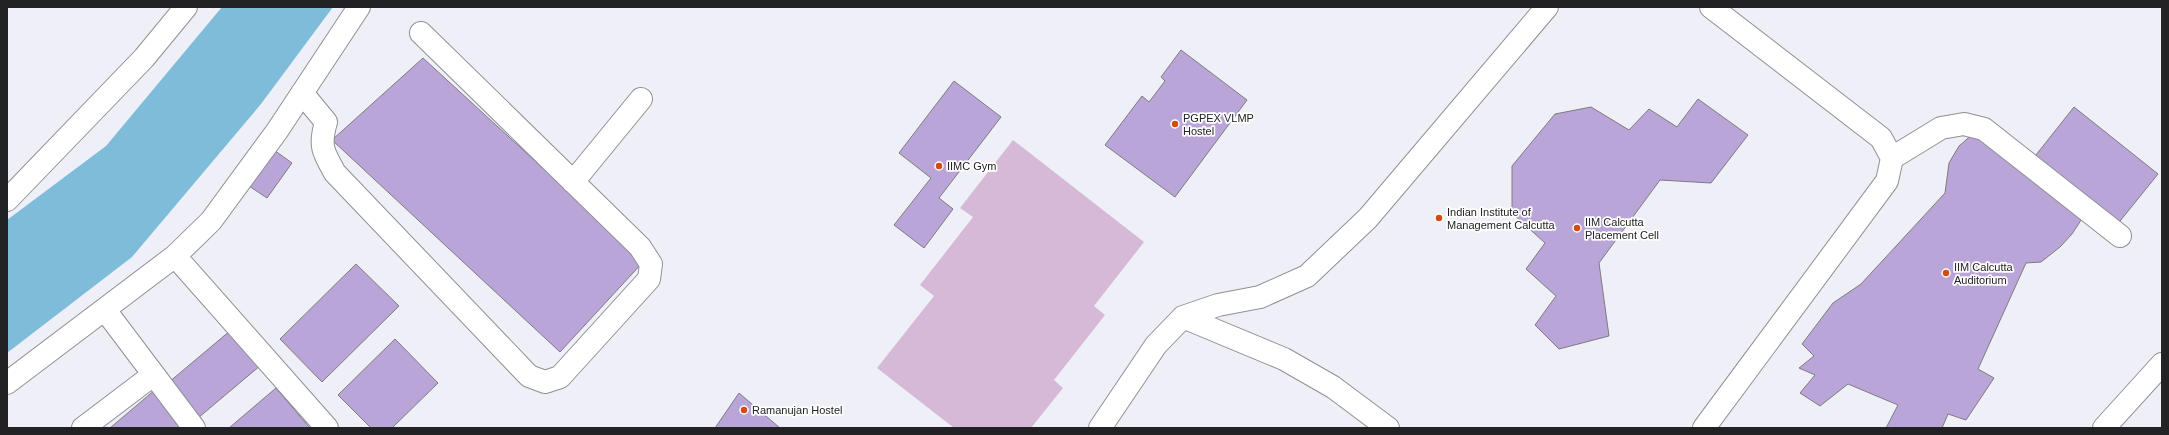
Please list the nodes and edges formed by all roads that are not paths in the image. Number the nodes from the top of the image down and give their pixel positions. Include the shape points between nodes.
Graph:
1 (186, 7) edge
2 (359, 7) edge
3 (1547, 7) edge
4 (1711, 7) edge
5 (421, 32) dead end
6 (302, 93) junction
7 (641, 99) dead end
8 (1892, 158) junction
9 (573, 182) junction
10 (7, 200) edge
11 (2120, 236) dead end
12 (174, 256) junction
13 (105, 310) junction
14 (1183, 317) junction
15 (2162, 364) edge
16 (153, 375) junction
17 (7, 383) edge
18 (83, 428) edge
19 (194, 428) edge
20 (327, 428) edge
21 (1100, 428) edge
22 (1388, 428) edge
23 (1704, 428) edge
24 (2104, 428) edge

1 - 10 street via 144,58
2 - 6 street
3 - 14 street via 1368,218 1307,276 1260,297 1218,305
4 - 8 street via 1882,138
5 - 9 street
6 - 9 street via 326,122 321,140 322,147 335,173 529,376 545,382 560,376 649,279 651,264 640,248
6 - 12 street via 211,221
7 - 9 street
8 - 11 street via 1941,128 1964,124 1984,129
8 - 23 street via 1887,181
12 - 13 street
12 - 20 street
13 - 16 street
13 - 17 street
14 - 21 street via 1156,345
14 - 22 street via 1284,358 1333,387
15 - 24 street
16 - 18 street
16 - 19 street

